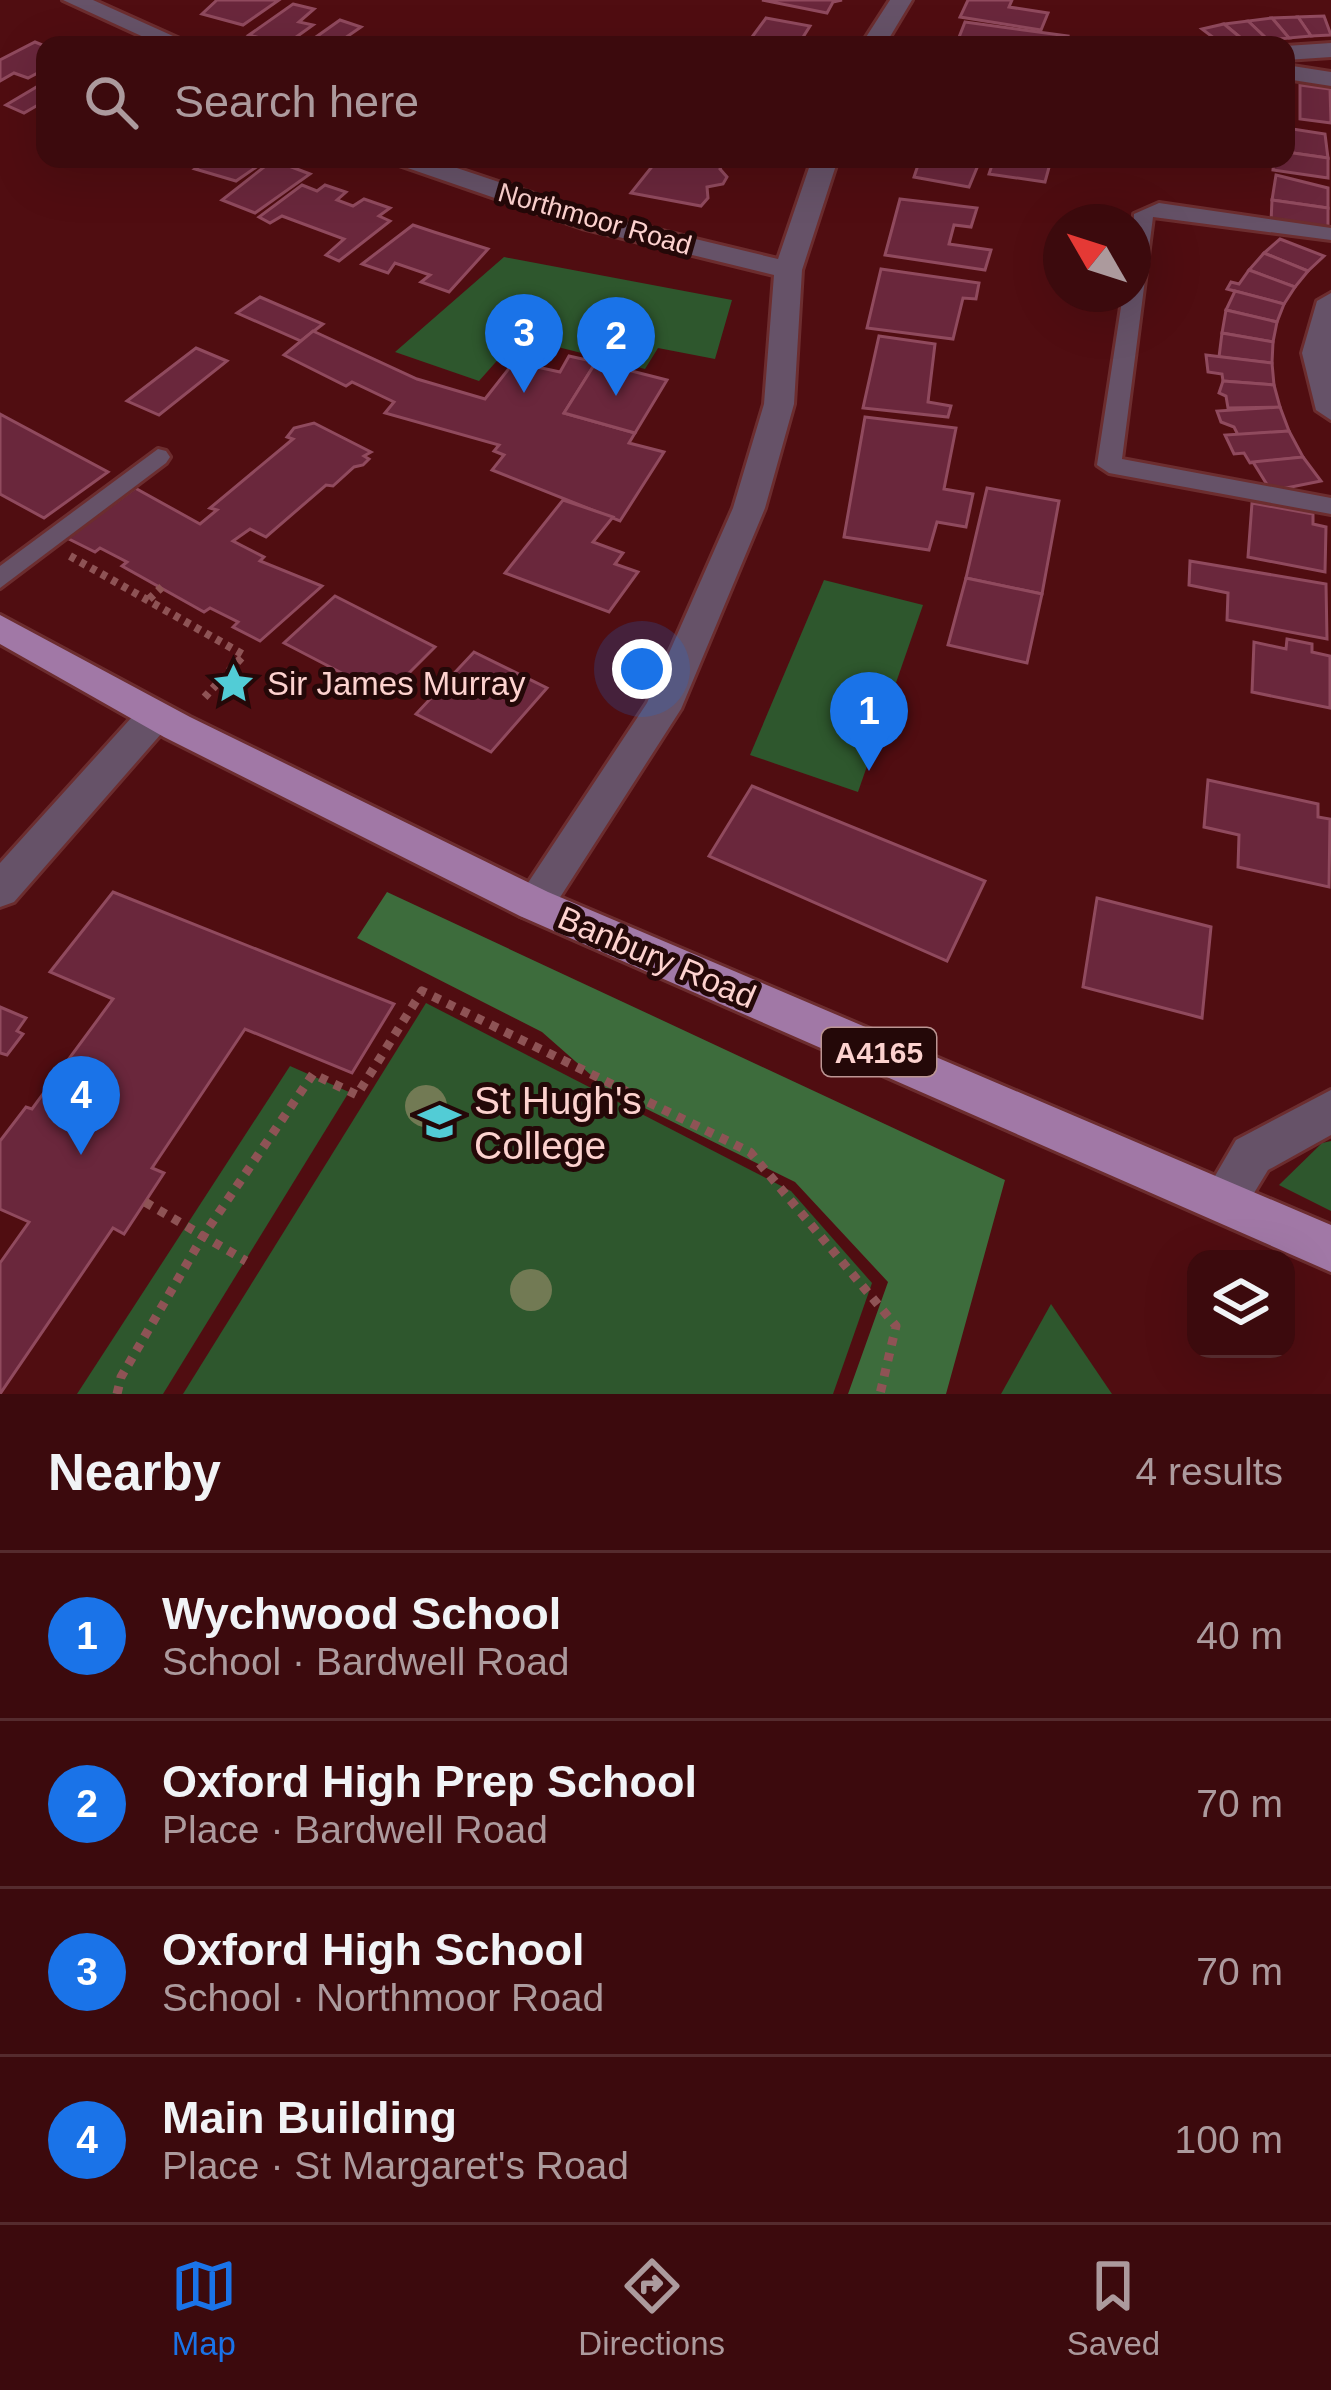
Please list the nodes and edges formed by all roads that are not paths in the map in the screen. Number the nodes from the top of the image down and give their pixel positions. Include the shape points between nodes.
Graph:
1 (74, 0) edge
2 (901, 0) edge
3 (160, 36) edge
4 (879, 36) edge
5 (1331, 50) edge
6 (1295, 52) edge
7 (1295, 73) edge
8 (1331, 79) edge
9 (432, 168) edge
10 (822, 168) edge
11 (1151, 212) edge
12 (1331, 234) edge
13 (788, 270) junction
14 (1331, 301) edge
15 (1130, 312) edge
16 (1331, 410) edge
17 (158, 457) dead end
18 (1331, 506) edge
19 (0, 579) edge
20 (0, 628) edge
21 (166, 722) junction
22 (0, 890) edge
23 (534, 904) junction
24 (1331, 1111) edge
25 (1224, 1200) junction
26 (1331, 1249) edge

1 - 3 street
2 - 4 street
5 - 6 street
7 - 8 street
9 - 13 street, Northmoor Road via 591,222
10 - 13 street
11 - 12 lane
13 - 23 street via 779,404 749,508 662,709
14 - 16 street via 1317,353
15 - 18 lane via 1109,465
17 - 19 lane
20 - 21 main road, Banbury Road / A4165
21 - 22 street
21 - 23 main road, Banbury Road / A4165
23 - 25 main road, Banbury Road / A4165
24 - 25 street via 1252,1155
25 - 26 main road, Banbury Road / A4165

